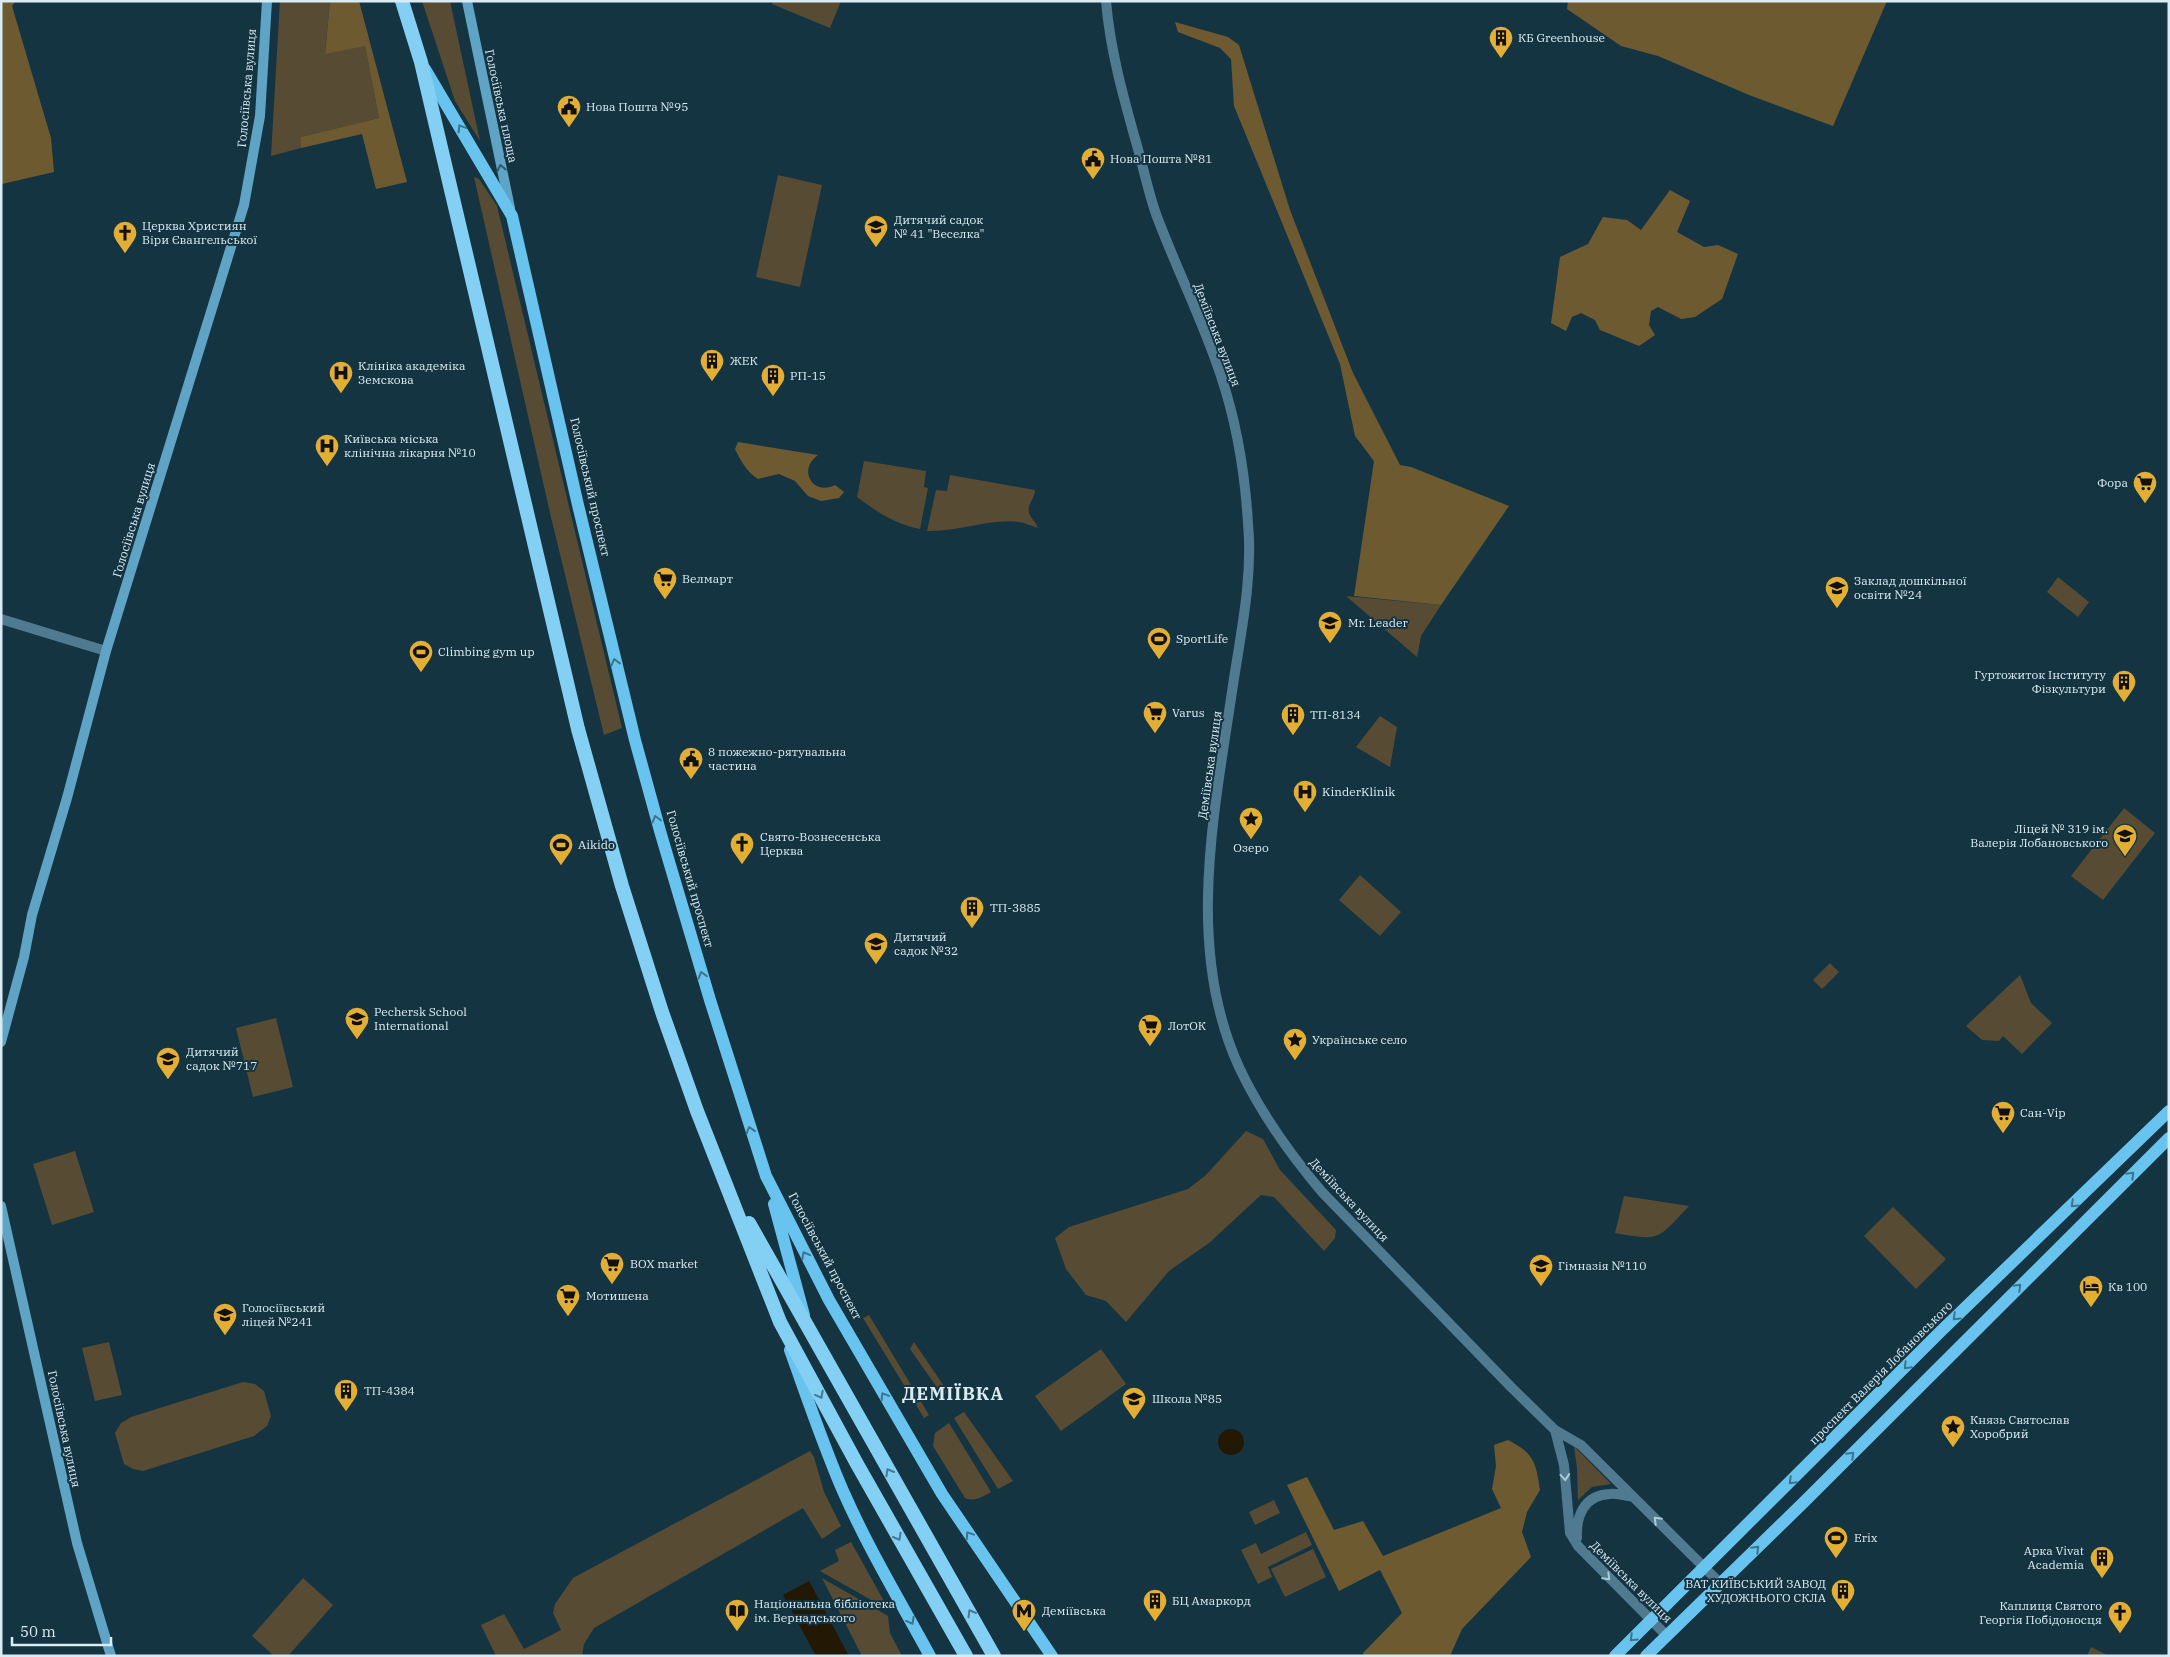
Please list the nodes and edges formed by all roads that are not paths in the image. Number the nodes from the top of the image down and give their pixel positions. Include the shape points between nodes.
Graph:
1 (267, 1) edge
2 (402, 1) edge
3 (467, 1) edge
4 (1106, 1) edge
5 (421, 62) junction
6 (512, 216) junction
7 (1, 619) edge
8 (106, 651) junction
9 (1, 1042) edge
10 (2169, 1111) edge
11 (2169, 1138) edge
12 (721, 1172) junction
13 (766, 1176) junction
14 (1, 1206) edge
15 (780, 1322) junction
16 (809, 1332) junction
17 (1555, 1430) junction
18 (1633, 1497) junction
19 (1578, 1546) junction
20 (1705, 1568) junction
21 (1721, 1584) junction
22 (1651, 1621) junction
23 (1667, 1636) junction
24 (111, 1656) edge
25 (930, 1656) edge
26 (966, 1656) edge
27 (994, 1656) edge
28 (1052, 1656) edge
29 (1615, 1656) edge
30 (1646, 1656) edge

1 - 8 main road, Голосіївська вулиця via 260,116 244,205
2 - 5 highway, Голосіївський проспект
6 -> 3 main road, Голосіївська площа
4 - 17 street, Деміївська вулиця via 1123,94 1156,212 1224,385 1239,442 1249,526 1243,618 1210,860 1210,949 1224,1025 1256,1098 1296,1162 1354,1226
6 -> 5 main road, Голосіївський проспект
5 - 12 highway, Голосіївський проспект via 578,729 662,1012
13 -> 6 main road, Голосіївський проспект via 712,1009 635,740
7 - 8 street
8 - 9 main road, Голосіївська вулиця via 32,915
10 -> 20 main road, проспект Валерія Лобановського via 1934,1338
21 -> 11 main road
12 - 15 highway, Голосіївський проспект
12 - 16 highway, Голосіївський проспект
13 - 16 main road
28 -> 13 main road, Голосіївський проспект via 937,1485 829,1300
14 - 24 main road, Голосіївська вулиця via 77,1543
15 -> 25 main road via 843,1491
15 -> 26 highway, Голосіївський проспект
27 -> 16 highway, Голосіївський проспект
17 - 18 street, Деміївська вулиця via 1581,1445
17 -> 19 street, Деміївська вулиця via 1564,1465 1570,1533
18 - 19 street via 1608,1494 1592,1500 1580,1510 1576,1525
20 -> 18 street, Деміївська вулиця
19 -> 22 street, Деміївська вулиця
20 - 21 street, Деміївська вулиця
20 - 22 main road, проспект Валерія Лобановського
21 - 23 main road
22 - 23 street, Деміївська вулиця
22 -> 29 main road, проспект Валерія Лобановського
23 - 30 main road

